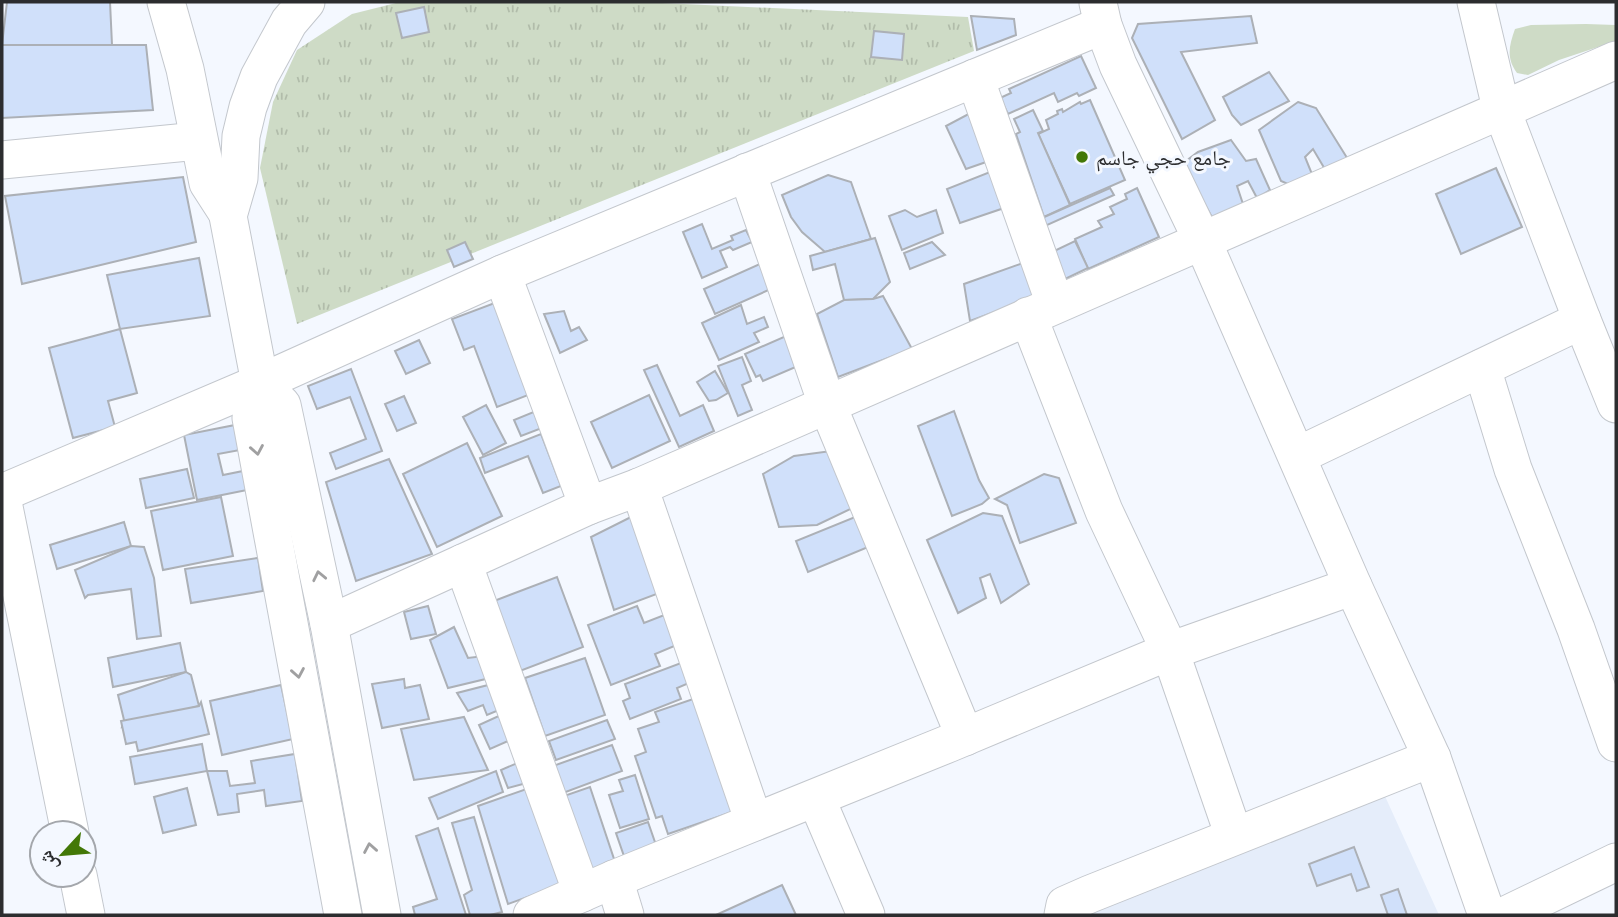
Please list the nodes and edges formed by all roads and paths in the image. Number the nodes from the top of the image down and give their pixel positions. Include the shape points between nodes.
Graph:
1 (166, 2) edge
2 (306, 2) edge
3 (1476, 2) edge
4 (1101, 13) edge
5 (1616, 60) edge
6 (975, 78) junction
7 (1501, 108) junction
8 (198, 141) junction
9 (2, 160) edge
10 (747, 173) junction
11 (228, 214) junction
12 (1202, 240) junction
13 (502, 274) junction
14 (1042, 310) junction
15 (1582, 320) junction
16 (1482, 368) junction
17 (260, 383) junction
18 (827, 404) junction
19 (1616, 404) edge
20 (1297, 456) junction
21 (639, 487) junction
22 (2, 495) edge
23 (588, 506) junction
24 (464, 563) junction
25 (1353, 586) junction
26 (329, 624) junction
27 (1170, 651) junction
28 (965, 737) junction
29 (1616, 743) edge
30 (1432, 758) junction
31 (816, 798) junction
32 (67, 819) edge
33 (754, 822) junction
34 (1234, 836) junction
35 (1616, 863) edge
36 (598, 886) junction
37 (81, 889) edge
38 (86, 915) edge
39 (343, 915) edge
40 (382, 915) edge
41 (533, 915) edge
42 (625, 915) edge
43 (866, 915) edge
44 (1063, 915) edge
45 (1487, 915) edge
46 (1506, 915) edge

1 - 8 street
2 - 11 street via 272,49 248,107 239,178
3 - 7 street
4 - 6 street
4 - 12 street via 1118,65
5 - 7 street
6 - 10 street
6 - 14 street
7 - 12 street
7 - 15 street
8 - 9 street
8 - 11 street via 208,183
10 - 13 street
10 - 18 street
11 - 17 street
12 - 14 street
12 - 20 street
13 - 17 street
13 - 23 street
14 - 18 street
14 - 27 street via 1104,511
15 - 16 street
15 - 19 street
16 - 20 street
16 - 29 street via 1513,470
17 - 22 street
26 -> 17 street via 282,405
17 -> 39 street via 251,418
18 - 21 street
18 - 28 street
20 - 25 street
21 - 23 street
21 - 33 street
22 - 32 street
23 - 24 street
24 - 26 street
24 - 36 street
25 - 27 street
25 - 30 street
40 -> 26 street
27 - 28 street
27 - 34 street
28 - 31 street
30 - 34 street
30 - 45 street
31 - 33 street
31 - 43 street
33 - 36 street
34 - 44 street via 1065,905
35 - 46 street
36 - 41 street
36 - 42 street
37 - 38 street

